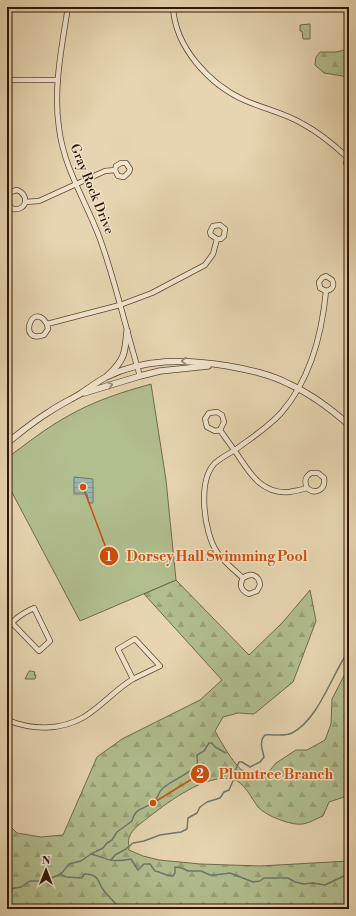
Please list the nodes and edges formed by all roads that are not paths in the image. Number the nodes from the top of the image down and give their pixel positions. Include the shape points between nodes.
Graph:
1 (68, 7) edge
2 (173, 7) edge
3 (7, 80) edge
4 (58, 80) junction
5 (348, 156) edge
6 (349, 168) edge
7 (115, 170) dead end
8 (75, 185) junction
9 (7, 196) edge
10 (25, 202) junction
11 (7, 204) edge
12 (217, 239) dead end
13 (326, 291) dead end
14 (120, 305) junction
15 (48, 324) junction
16 (127, 331) junction
17 (223, 365) junction
18 (137, 366) junction
19 (140, 376) junction
20 (106, 377) junction
21 (298, 388) junction
22 (81, 394) junction
23 (349, 425) edge
24 (220, 430) junction
25 (7, 443) edge
26 (234, 450) junction
27 (307, 488) junction
28 (243, 578) junction
29 (12, 623) junction
30 (7, 628) edge
31 (134, 679) junction
32 (7, 720) edge

1 - 2 street
1 - 4 street, Gray Rock Drive
2 - 5 street via 177,26 187,48 200,67 210,76 242,99 303,124
3 - 4 street
4 - 8 street, Gray Rock Drive via 58,128
5 - 6 street via 346,163
7 - 8 street via 105,171
8 - 10 street via 39,201
8 - 14 street, Gray Rock Drive via 97,231
9 - 10 street via 12,191 19,191
10 - 11 street via 22,208 17,210
12 - 14 street via 213,254 198,270 146,296
13 - 21 street via 321,330 310,366
14 - 15 street
14 - 16 street, Gray Rock Drive
15 - 15 street via 42,318 33,318 29,324 29,331 37,337 44,335
16 - 18 street, Gray Rock Drive
16 - 20 street via 126,350 122,359
17 -> 18 street via 174,361
17 - 19 street via 175,369
17 - 21 street via 262,373
18 - 19 street, Gray Rock Drive
18 - 20 street
22 -> 19 street
20 - 22 street
21 - 23 street
21 - 26 street via 275,419
22 - 25 street via 48,412
24 - 24 street via 224,422 222,415 216,412 209,413 205,424 215,431
24 - 26 street
26 - 27 street via 250,474 270,490 285,492
26 - 28 street via 213,465 205,484 204,496 212,544
27 - 27 street via 318,491 324,486 324,478 318,473 311,473 306,479
28 - 28 street via 242,590 249,594 257,592 260,584 258,577 249,574
29 - 29 street via 21,614 34,608 50,641 39,651
29 - 30 street
31 - 31 street via 160,666 135,639 118,649
31 - 32 street via 124,684 84,717 63,726 34,727

